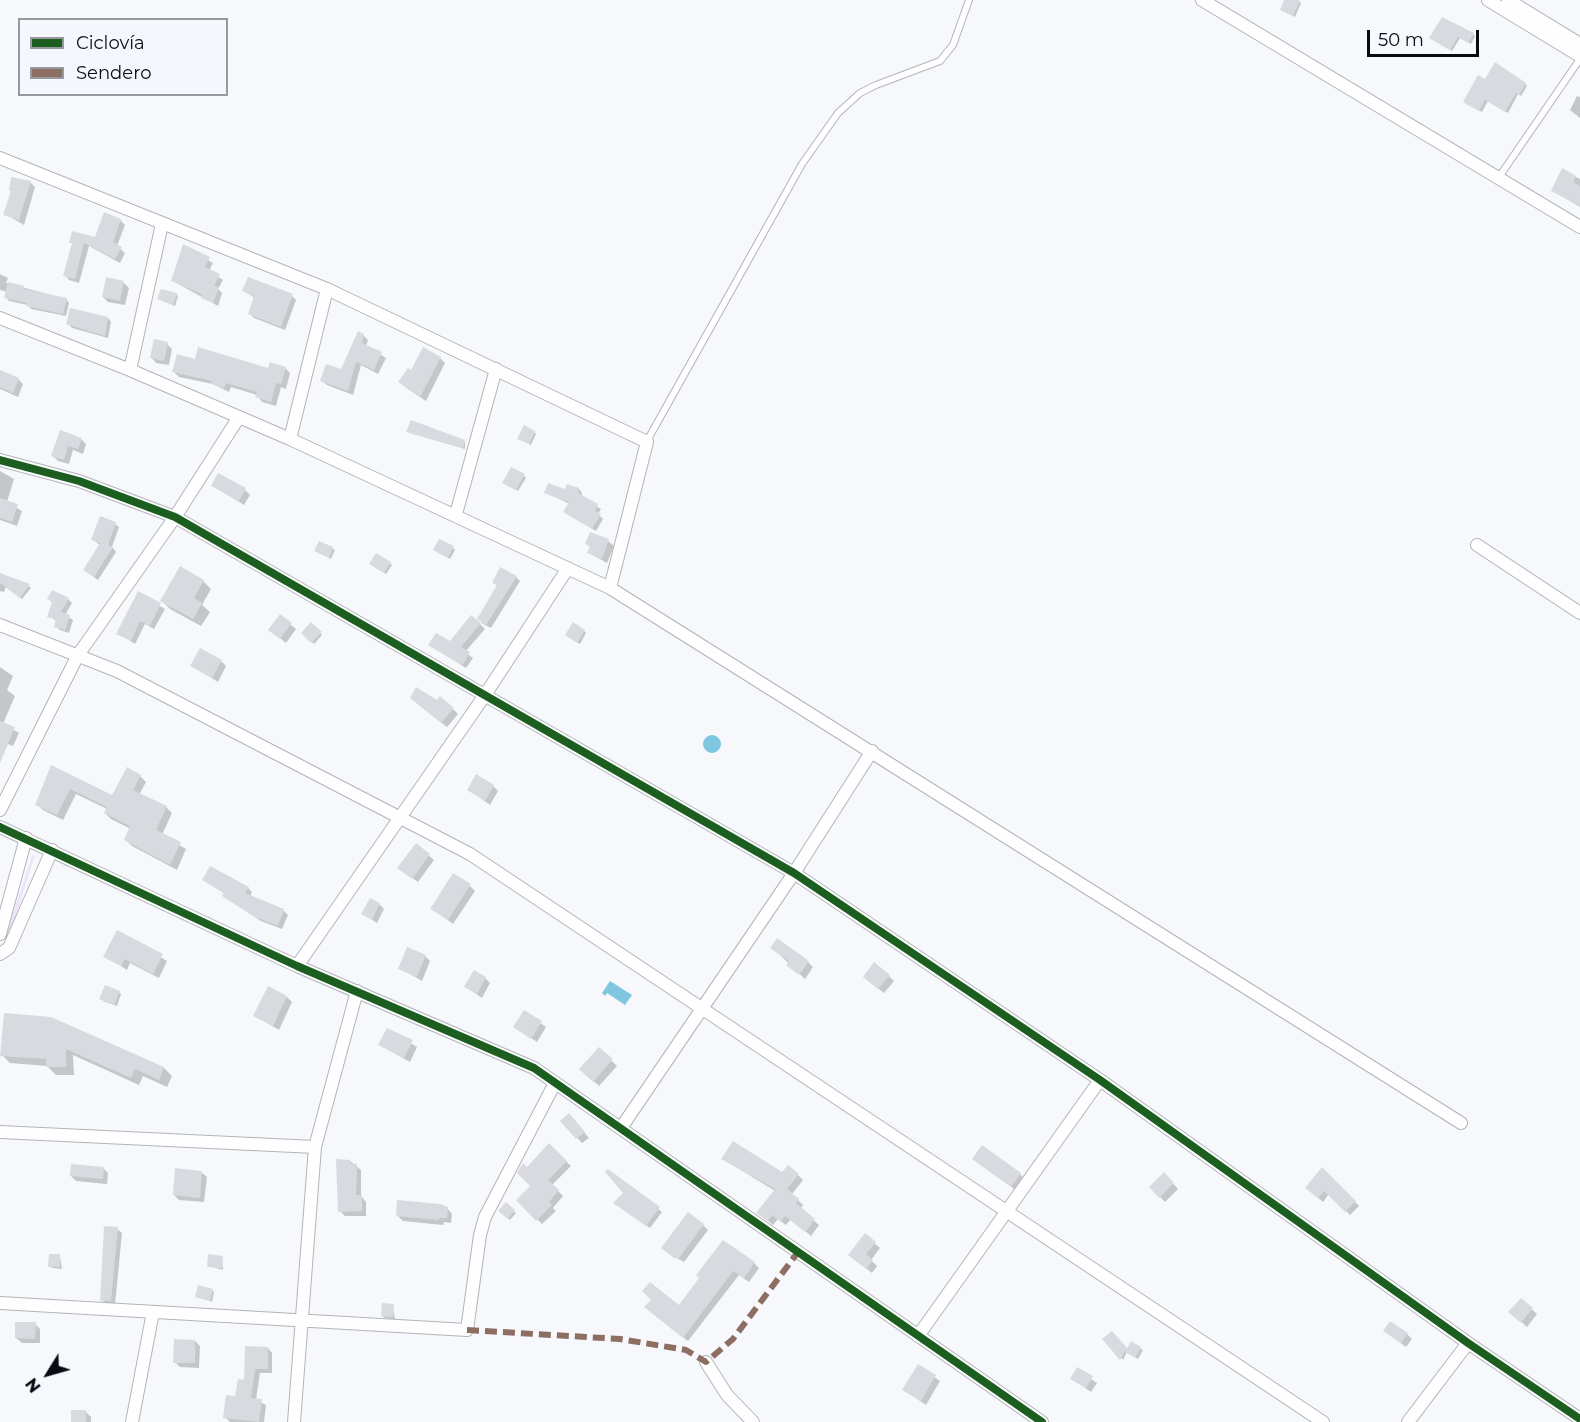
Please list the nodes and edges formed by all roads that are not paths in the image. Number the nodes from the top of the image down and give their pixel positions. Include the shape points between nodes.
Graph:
1 (969, 0) edge
2 (1202, 0) edge
3 (1488, 0) edge
4 (1508, 0) edge
5 (1580, 44) edge
6 (1580, 58) edge
7 (0, 158) edge
8 (1499, 177) junction
9 (162, 224) junction
10 (1580, 227) edge
11 (327, 289) junction
12 (0, 318) edge
13 (496, 369) junction
14 (130, 370) junction
15 (239, 417) junction
16 (290, 439) junction
17 (647, 442) junction
18 (0, 460) edge
19 (456, 514) junction
20 (175, 517) junction
21 (1477, 545) dead end
22 (568, 568) junction
23 (610, 588) junction
24 (1580, 614) edge
25 (0, 625) edge
26 (78, 655) junction
27 (485, 695) junction
28 (872, 751) junction
29 (0, 810) edge
30 (400, 818) junction
31 (0, 826) edge
32 (26, 838) junction
33 (52, 850) junction
34 (794, 873) junction
35 (0, 934) edge
36 (0, 956) edge
37 (297, 966) junction
38 (357, 991) junction
39 (701, 1008) junction
40 (1100, 1080) junction
41 (555, 1083) junction
42 (1461, 1123) dead end
43 (621, 1128) junction
44 (0, 1132) edge
45 (315, 1147) junction
46 (1008, 1212) junction
47 (0, 1304) edge
48 (153, 1312) junction
49 (302, 1321) junction
50 (918, 1336) junction
51 (1468, 1343) junction
52 (706, 1362) dead end
53 (1580, 1419) edge
54 (132, 1422) edge
55 (294, 1422) edge
56 (753, 1422) edge
57 (1042, 1422) edge
58 (1323, 1422) edge
59 (1408, 1422) edge

1 - 17 lane via 953,45 940,61 860,93 838,112 802,164
2 - 8 street
3 - 6 street
4 - 5 street
6 - 8 lane
7 - 9 street
8 - 10 street
9 - 11 street
9 - 14 street
11 - 13 street
11 - 16 street
12 - 14 street
13 - 17 street
13 - 19 street
14 - 15 street
15 - 16 street
15 - 20 street
16 - 19 street
17 - 23 street
18 - 20 street via 79,482
19 - 22 street
20 - 26 street
20 - 27 street
21 - 24 street
22 - 23 street
22 - 27 street
23 - 28 street
25 - 26 street
26 - 29 street
26 - 30 street via 117,671
27 - 30 street
27 - 34 street
28 - 34 street
28 - 42 street
30 - 37 street
30 - 39 street via 470,854
31 - 32 street
32 - 33 street
32 - 35 street
33 - 36 street via 9,948
33 - 37 street
34 - 39 street
34 - 40 street
37 - 38 street
38 - 41 street via 534,1068
38 - 45 street
39 - 43 street
39 - 46 street
40 - 46 street
40 - 51 street
41 - 43 street
41 - 49 street via 485,1217 467,1330
43 - 50 street
44 - 45 street
45 - 49 street
46 - 50 street
46 - 58 street
47 - 48 street
48 - 49 street
48 - 54 street
49 - 55 street
50 - 57 street
51 - 53 street
51 - 59 street
52 - 56 street via 727,1395

